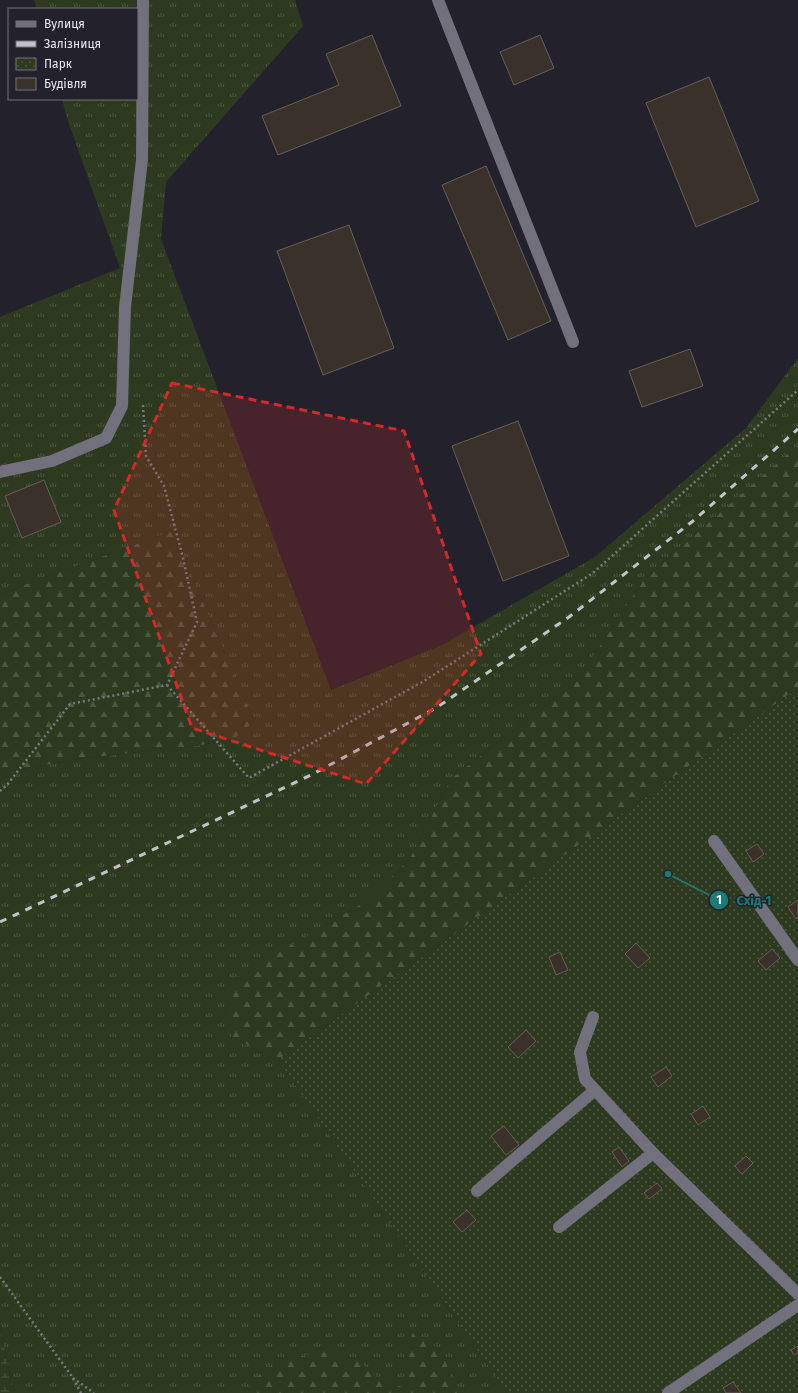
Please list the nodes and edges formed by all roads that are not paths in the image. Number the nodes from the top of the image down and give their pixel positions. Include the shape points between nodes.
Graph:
1 (143, 0) edge
2 (438, 0) edge
3 (573, 342) dead end
4 (0, 472) edge
5 (714, 841) dead end
6 (798, 960) edge
7 (593, 1017) dead end
8 (595, 1090) junction
9 (653, 1153) junction
10 (477, 1191) dead end
11 (559, 1227) dead end
12 (798, 1294) edge
13 (798, 1305) edge
14 (668, 1393) edge

1 - 4 lane via 142,160 125,307 122,406 106,438 52,462
2 - 3 lane
5 - 6 lane
7 - 8 lane via 580,1052 585,1079
8 - 9 lane
8 - 10 lane
9 - 11 lane
9 - 12 lane
13 - 14 lane

